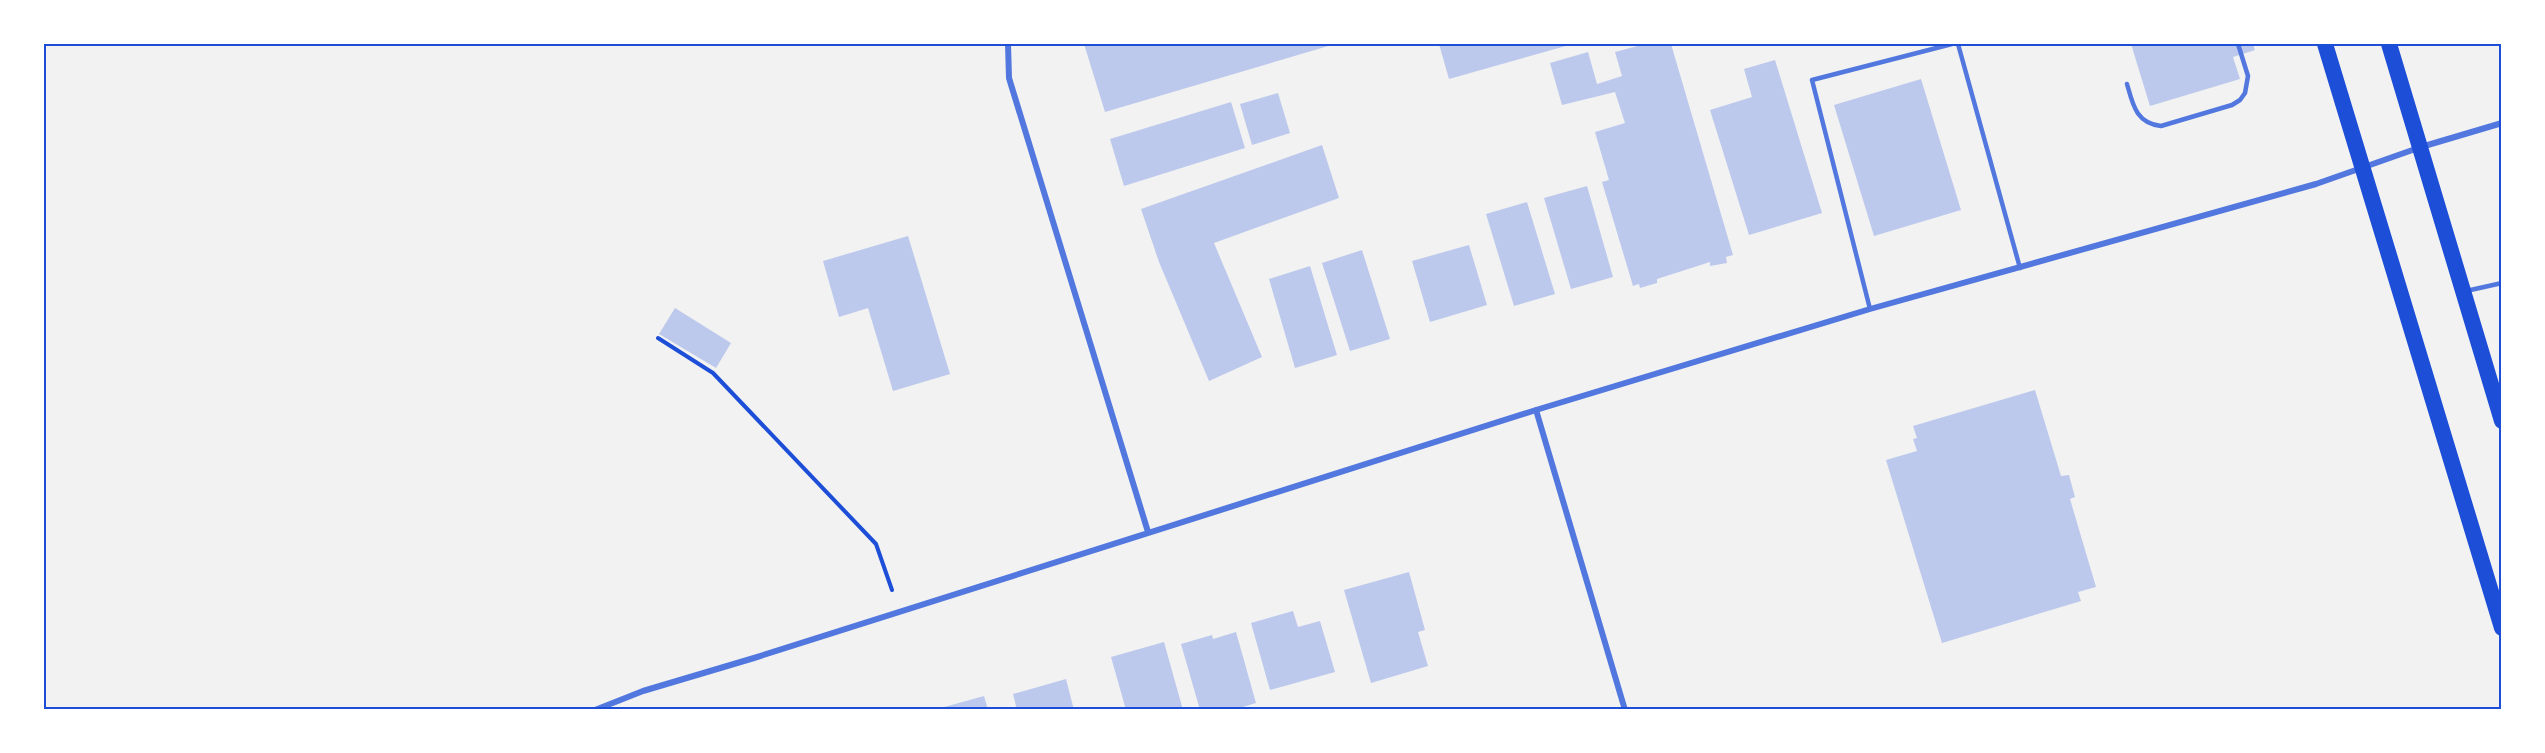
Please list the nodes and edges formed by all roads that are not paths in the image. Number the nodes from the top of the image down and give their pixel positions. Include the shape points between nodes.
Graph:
1 (1008, 44) edge
2 (1952, 44) edge
3 (1958, 44) edge
4 (2238, 44) edge
5 (2325, 44) edge
6 (2390, 44) edge
7 (2127, 84) dead end
8 (2502, 123) edge
9 (2421, 147) junction
10 (2363, 168) junction
11 (2020, 268) junction
12 (2502, 283) edge
13 (2463, 291) junction
14 (1870, 309) junction
15 (2499, 403) edge
16 (1536, 410) junction
17 (2502, 421) edge
18 (1148, 532) junction
19 (2502, 628) edge
20 (595, 710) edge
21 (1625, 710) edge

1 - 18 street via 1009,78
2 - 14 lane via 1812,80
3 - 11 lane
4 - 7 lane via 2247,85 2245,93 2232,105 2161,126 2152,125 2135,111
5 - 10 highway
6 - 9 highway
8 - 9 street
9 - 10 street
9 - 13 highway
10 - 11 street
10 - 19 highway
11 - 14 street
12 - 13 lane
13 - 15 highway
14 - 16 street
15 - 17 highway
16 - 18 street
16 - 21 street
18 - 20 street via 643,691

